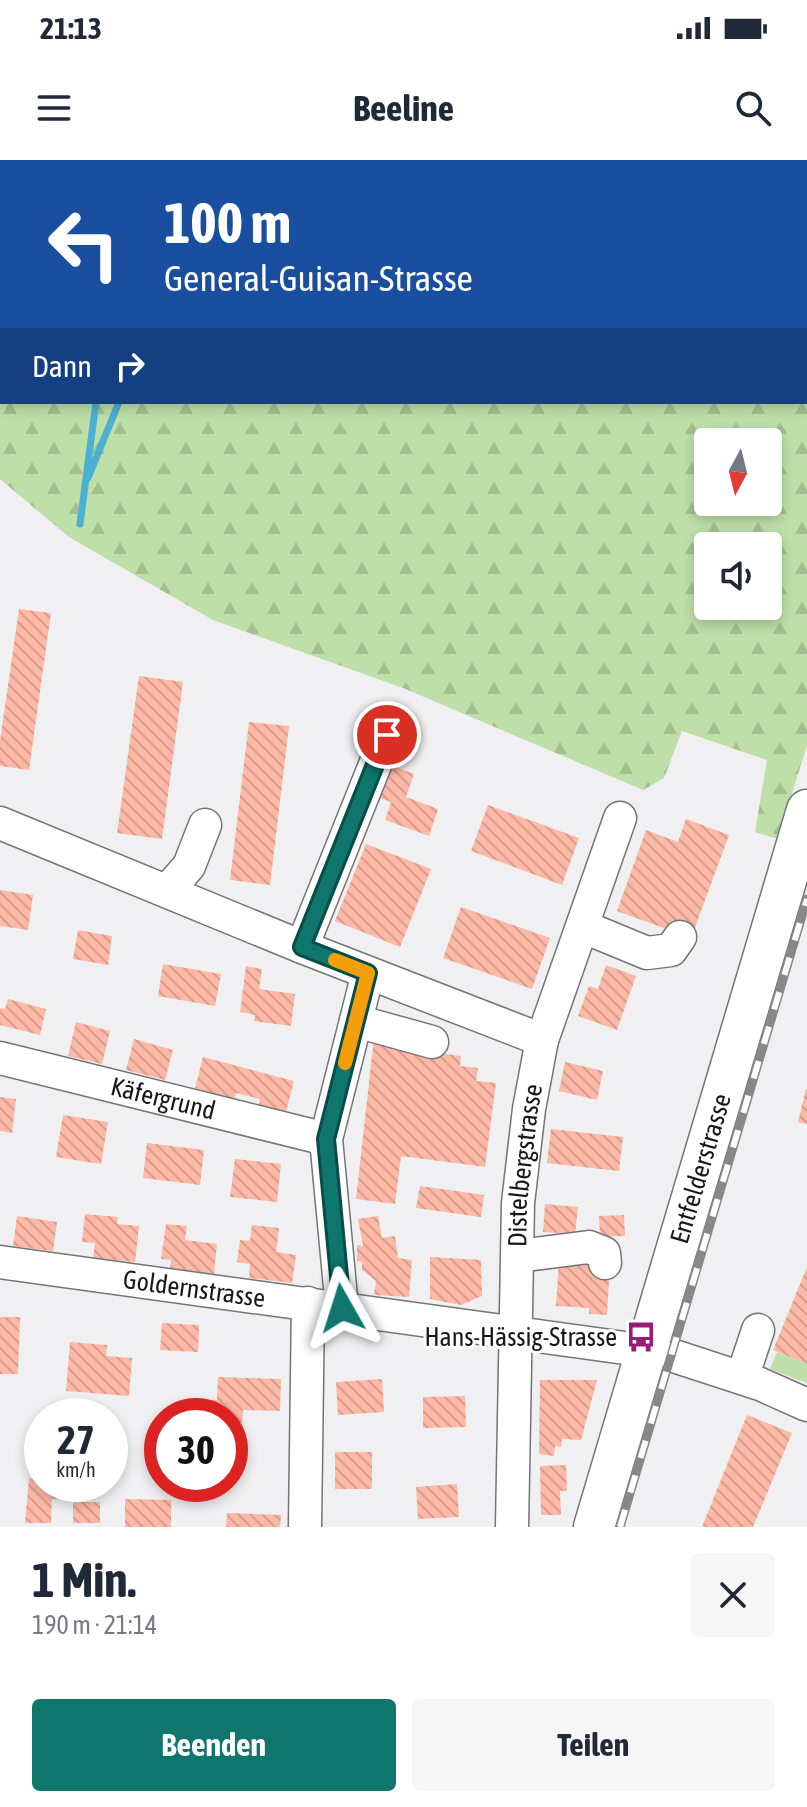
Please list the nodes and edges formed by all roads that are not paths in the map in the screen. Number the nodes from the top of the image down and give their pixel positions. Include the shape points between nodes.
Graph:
1 (387, 735) dead end
2 (807, 810) edge
3 (620, 818) dead end
4 (0, 823) edge
5 (205, 825) dead end
6 (168, 890) junction
7 (584, 927) junction
8 (680, 937) dead end
9 (302, 947) junction
10 (368, 973) junction
11 (356, 1021) junction
12 (542, 1040) junction
13 (432, 1042) dead end
14 (0, 1058) edge
15 (326, 1139) junction
16 (518, 1256) junction
17 (0, 1262) edge
18 (605, 1263) dead end
19 (308, 1303) junction
20 (342, 1308) junction
21 (758, 1330) dead end
22 (517, 1333) junction
23 (625, 1348) dead end
24 (677, 1357) dead end
25 (742, 1378) junction
26 (807, 1405) edge
27 (305, 1527) edge
28 (512, 1527) edge
29 (594, 1527) edge

1 - 9 street
2 - 29 main road, Entfelderstrasse
3 - 7 street, Distelbergstrasse
4 - 6 street
5 - 6 street via 189,866
6 - 9 street
7 - 8 street via 647,953 671,950
7 - 12 street, Distelbergstrasse
9 - 10 street
10 - 11 street
10 - 12 street
11 - 13 street
11 - 15 street
12 - 16 street, Distelbergstrasse via 518,1203
14 - 15 street, Käfergrund
15 - 20 street
16 - 18 street via 589,1247 604,1253
16 - 22 street, Distelbergstrasse
17 - 19 street, Goldernstrasse
19 - 20 street, Goldernstrasse
19 - 27 street
20 - 22 street, Goldernstrasse
21 - 25 street
22 - 23 street, Goldernstrasse
22 - 28 street, Distelbergstrasse
24 - 25 street
25 - 26 street

